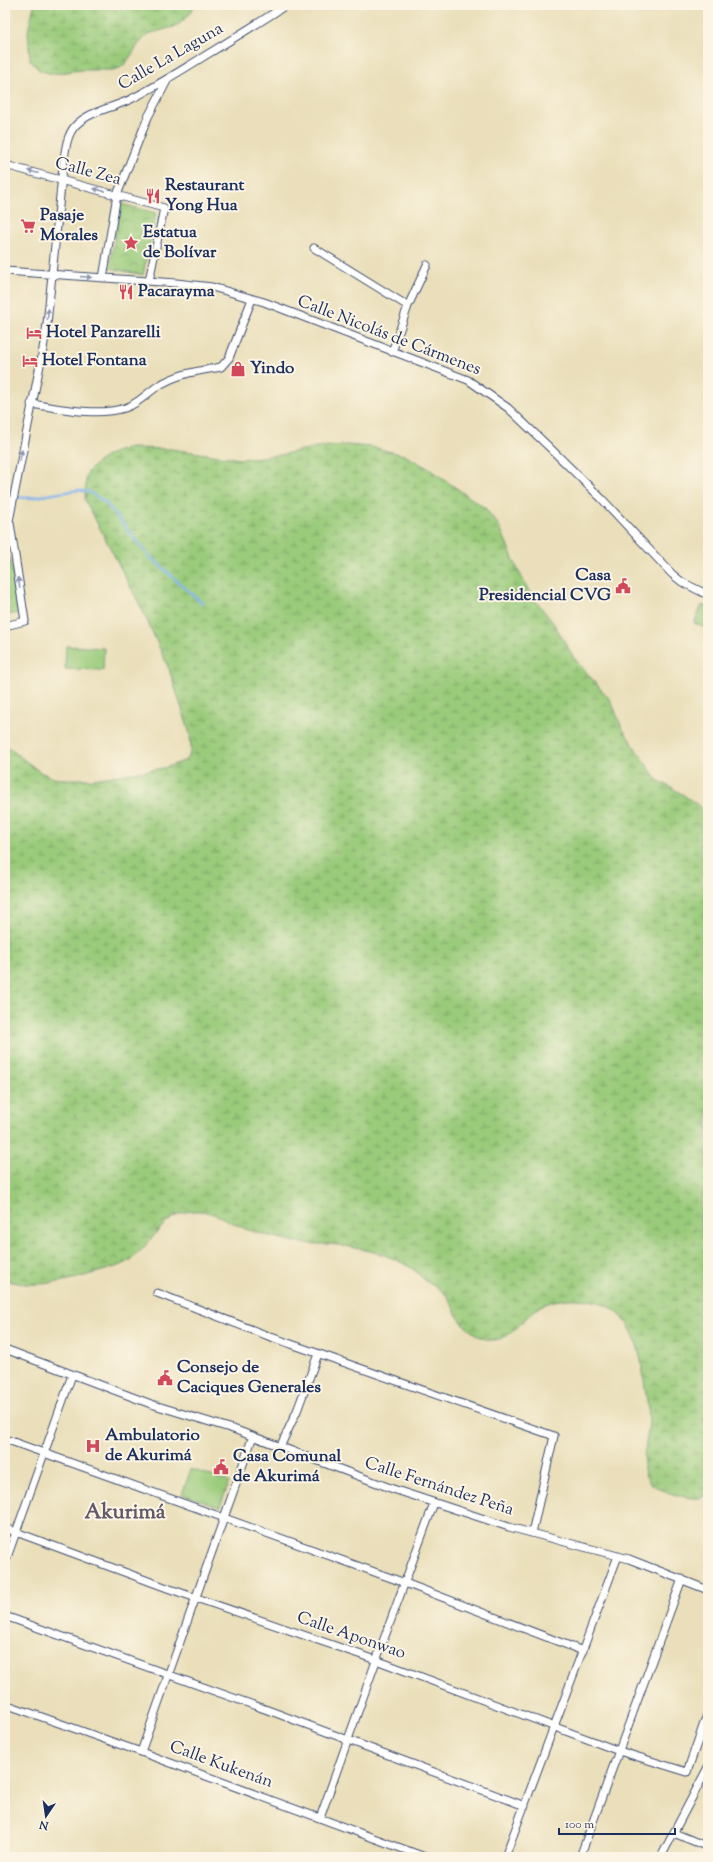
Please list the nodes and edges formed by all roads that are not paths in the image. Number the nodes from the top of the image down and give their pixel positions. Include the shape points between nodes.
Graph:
1 (286, 5) edge
2 (168, 78) junction
3 (5, 165) edge
4 (62, 180) junction
5 (117, 195) junction
6 (314, 248) dead end
7 (427, 265) dead end
8 (5, 271) edge
9 (52, 275) junction
10 (102, 278) junction
11 (149, 281) junction
12 (252, 299) junction
13 (408, 306) junction
14 (392, 352) junction
15 (31, 404) junction
16 (10, 517) junction
17 (5, 541) edge
18 (708, 595) edge
19 (5, 626) edge
20 (157, 1293) dead end
21 (5, 1349) edge
22 (318, 1354) junction
23 (72, 1375) junction
24 (253, 1436) junction
25 (5, 1440) edge
26 (280, 1447) junction
27 (44, 1453) junction
28 (434, 1503) junction
29 (224, 1517) junction
30 (5, 1528) edge
31 (16, 1532) junction
32 (532, 1533) junction
33 (618, 1556) junction
34 (5, 1563) edge
35 (682, 1579) junction
36 (405, 1583) junction
37 (708, 1590) edge
38 (196, 1598) junction
39 (5, 1616) edge
40 (584, 1651) junction
41 (376, 1660) junction
42 (168, 1675) junction
43 (5, 1704) edge
44 (708, 1712) edge
45 (554, 1727) junction
46 (348, 1740) junction
47 (619, 1751) junction
48 (141, 1752) junction
49 (708, 1767) edge
50 (705, 1778) edge
51 (525, 1806) junction
52 (320, 1818) junction
53 (674, 1833) junction
54 (708, 1847) edge
55 (425, 1857) edge
56 (505, 1857) edge
57 (580, 1857) edge
58 (661, 1857) edge

1 - 2 street, Calle La Laguna
2 - 4 street, Calle La Laguna via 132,99 93,114 76,125 67,146
2 - 5 street via 148,117
4 -> 3 street, Calle Zea
5 -> 4 street, Calle Zea
4 - 9 street, Calle La Laguna
5 - 10 street
5 - 11 street, Calle Zea via 164,208
6 - 13 street
7 - 13 street
8 - 9 street, Calle Nicolás de Cármenes
9 -> 10 street, Calle Nicolás de Cármenes
15 -> 9 street, Calle La Laguna via 44,341
10 - 11 street, Calle Nicolás de Cármenes
11 - 12 street, Calle Nicolás de Cármenes via 212,287
12 - 14 street, Calle Nicolás de Cármenes
12 - 15 street via 229,358 221,367 194,371 172,378 124,408 87,411
13 - 14 street
14 - 18 street, Calle Nicolás de Cármenes via 468,380 508,408 602,499 672,574
16 -> 15 street, Calle La Laguna
16 - 17 street
19 -> 16 street via 25,622
20 - 22 street
21 - 23 street, Calle Fernández Peña
22 - 26 street via 297,1411
22 - 32 street via 554,1436
23 - 24 street, Calle Fernández Peña via 162,1408
23 - 27 street
24 - 26 street, Calle Fernández Peña
24 - 29 street
25 - 27 street
26 - 28 street, Calle Fernández Peña
27 - 29 street
27 - 31 street
28 - 32 street, Calle Fernández Peña
28 - 36 street
29 - 36 street
29 - 38 street
30 - 31 street, Calle Aponwao
31 - 34 street
31 - 38 street, Calle Aponwao
32 - 33 street, Calle Fernández Peña
33 - 35 street, Calle Fernández Peña
33 - 40 street
35 - 37 street, Calle Fernández Peña
35 - 47 street
36 - 40 street
36 - 41 street
38 - 41 street, Calle Aponwao
38 - 42 street
39 - 42 street
40 - 45 street
41 - 45 street, Calle Aponwao
41 - 46 street
42 - 46 street
42 - 48 street
43 - 48 street, Calle Kukenán
44 - 47 street, Calle Aponwao via 687,1772
45 - 47 street, Calle Aponwao
45 - 51 street
46 - 51 street
46 - 52 street
47 - 57 street
48 - 52 street, Calle Kukenán
49 - 50 street
50 - 53 street
51 - 56 street
52 - 55 street, Calle Kukenán
53 - 54 street
53 - 58 street

